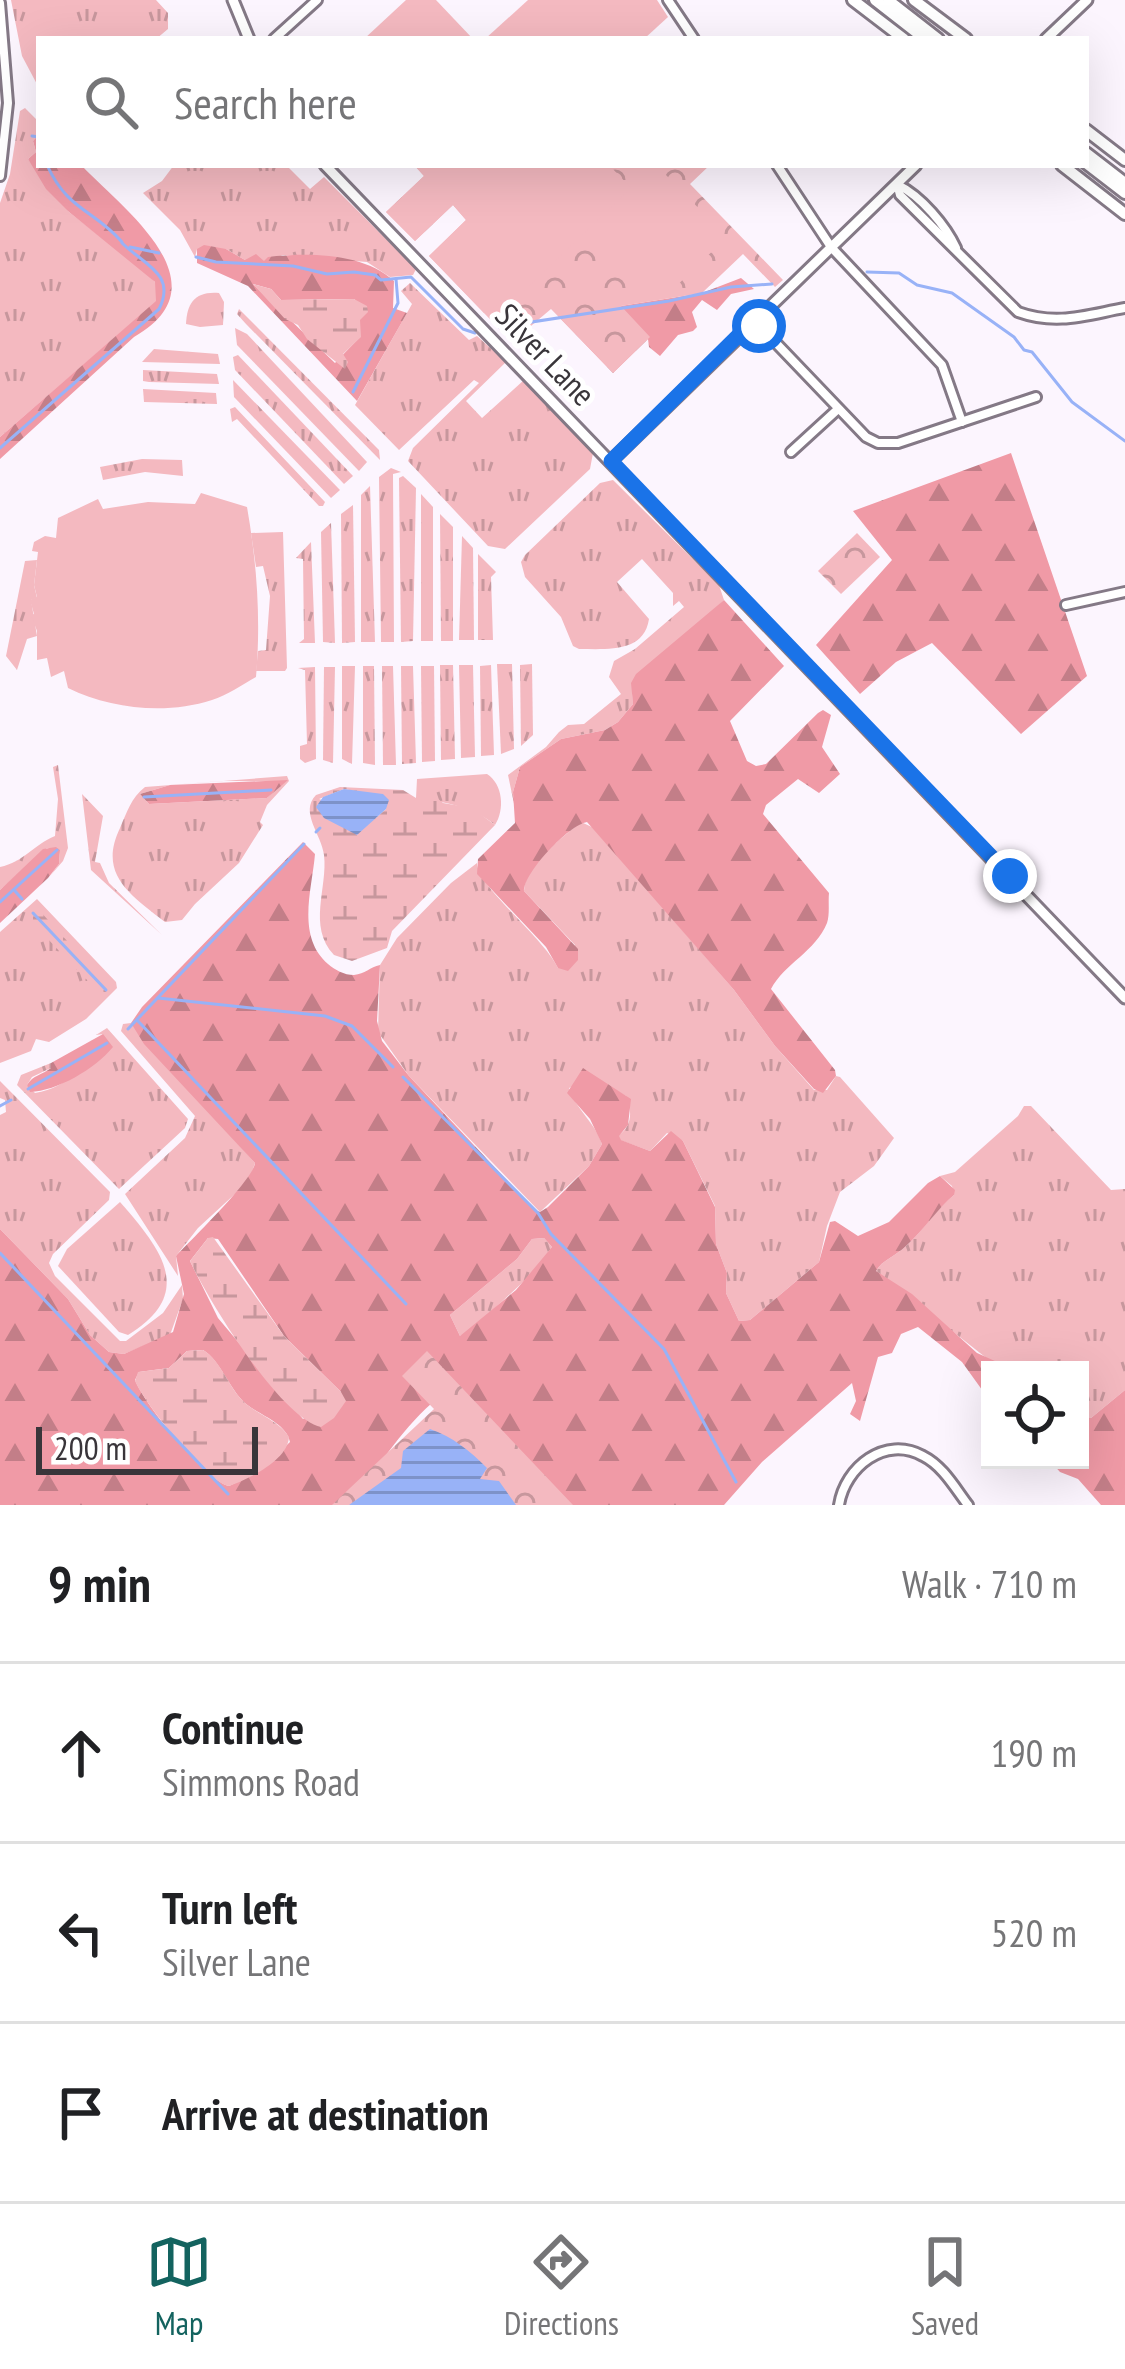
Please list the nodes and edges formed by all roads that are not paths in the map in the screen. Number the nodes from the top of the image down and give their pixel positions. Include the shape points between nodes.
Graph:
1 (233, 0) edge
2 (317, 0) edge
3 (668, 0) edge
4 (853, 0) edge
5 (874, 0) edge
6 (888, 0) edge
7 (1087, 0) edge
8 (916, 1) edge
9 (0, 3) edge
10 (873, 14) junction
11 (248, 36) edge
12 (277, 36) edge
13 (692, 36) edge
14 (900, 36) edge
15 (915, 36) edge
16 (917, 36) edge
17 (934, 36) edge
18 (962, 36) edge
19 (1049, 36) edge
20 (1089, 132) edge
21 (1089, 154) edge
22 (1125, 160) edge
23 (1089, 165) edge
24 (328, 168) edge
25 (779, 168) edge
26 (913, 168) edge
27 (1066, 168) edge
28 (0, 176) edge
29 (1125, 183) edge
30 (896, 184) junction
31 (1125, 193) edge
32 (1125, 214) edge
33 (831, 247) junction
34 (1125, 308) edge
35 (754, 320) junction
36 (1036, 398) dead end
37 (838, 409) junction
38 (962, 422) junction
39 (791, 452) dead end
40 (611, 461) junction
41 (1125, 592) edge
42 (1066, 604) dead end
43 (1125, 998) edge
44 (839, 1505) edge
45 (968, 1505) edge

1 - 11 main road
2 - 12 street
3 - 13 street
4 - 10 highway
5 - 16 highway
6 - 17 highway
7 - 19 main road
8 - 18 highway
9 - 28 street via 8,103
10 - 14 highway
10 - 15 highway
20 - 22 highway
21 - 29 highway
23 - 31 highway
24 - 40 main road, Silver Lane
25 - 33 street
26 - 30 main road
27 - 32 highway
30 - 33 main road
30 - 34 street via 1018,312 1069,321
33 - 35 main road
33 - 38 street via 942,365
35 - 37 street
35 - 40 main road
36 - 38 street
37 - 38 street via 866,437 890,444
37 - 39 street
40 - 43 main road, Silver Lane
41 - 42 street
44 - 45 street via 866,1459 895,1449 926,1456

